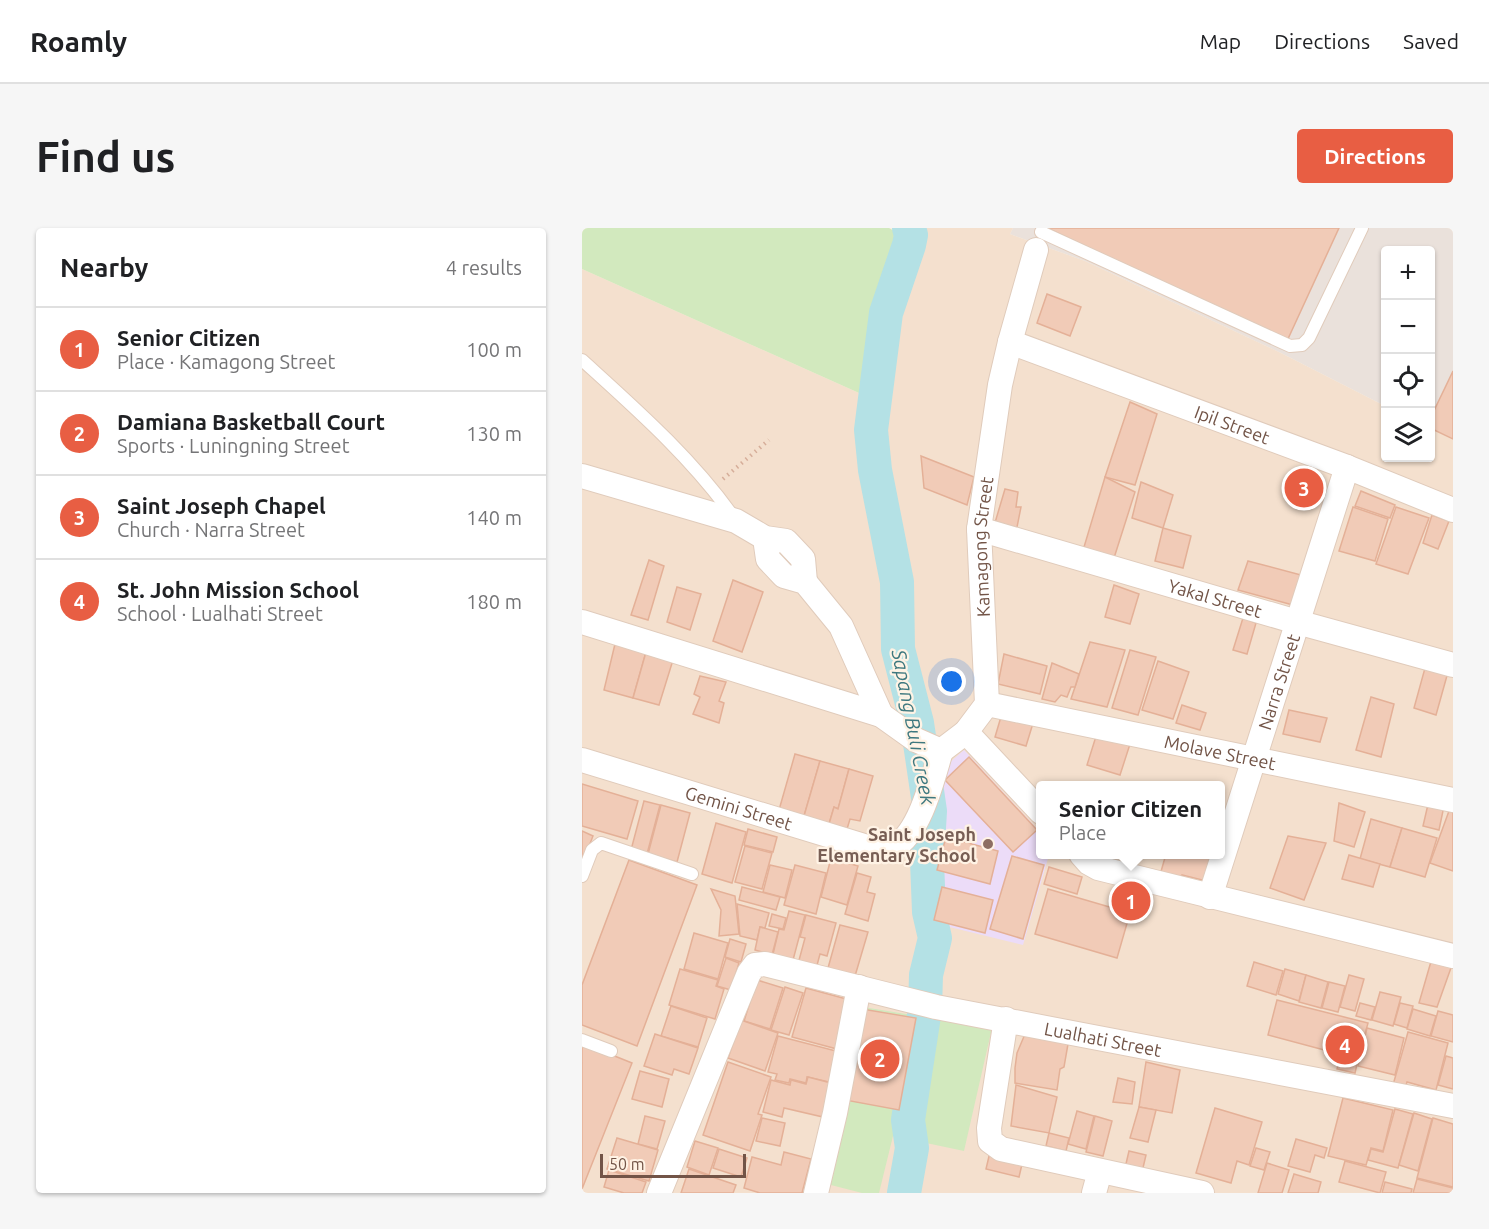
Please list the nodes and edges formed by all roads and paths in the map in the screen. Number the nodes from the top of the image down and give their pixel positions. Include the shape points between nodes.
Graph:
1 (1362, 228) edge
2 (1038, 241) joint
3 (1010, 342) junction
4 (582, 360) edge
5 (768, 440) dead end
6 (1347, 467) junction
7 (582, 476) edge
8 (713, 488) junction
9 (1453, 510) edge
10 (736, 521) junction
11 (979, 529) junction
12 (582, 622) edge
13 (1297, 622) junction
14 (1453, 665) edge
15 (987, 704) junction
16 (881, 715) junction
17 (966, 732) junction
18 (928, 745) junction
19 (1254, 758) junction
20 (582, 760) edge
21 (1453, 800) edge
22 (1036, 807) edge
23 (1225, 850) edge
24 (1086, 859) edge
25 (1222, 859) edge
26 (692, 874) dead end
27 (582, 876) edge
28 (1210, 897) junction
29 (1453, 956) edge
30 (859, 987) junction
31 (1006, 1019) junction
32 (582, 1040) edge
33 (611, 1051) dead end
34 (1453, 1106) edge
35 (1097, 1182) edge
36 (659, 1193) edge
37 (816, 1193) edge
38 (1202, 1193) edge

1 - 2 lane via 1310,338 1302,345 1290,346
2 - 3 street, Kamagong Street
3 - 6 street, Ipil Street
3 - 11 street, Kamagong Street
4 - 8 lane
5 - 8 path
6 - 9 street, Ipil Street
6 - 13 street, Narra Street
7 - 10 street
8 - 10 lane
10 - 16 street via 765,538 786,541 803,559 805,582 841,626
11 - 13 street, Yakal Street
11 - 15 street, Kamagong Street
12 - 16 street
13 - 14 street, Yakal Street
13 - 19 street, Narra Street
15 - 17 street
15 - 19 street, Molave Street
16 - 18 street
17 - 18 street
17 - 22 street
18 - 20 street, Gemini Street via 927,793 907,837 894,847 877,850
19 - 21 street, Molave Street
19 - 23 street, Narra Street
24 - 28 street via 1098,868
25 - 28 street, Narra Street
26 - 27 lane via 601,843 592,850
28 - 29 street
30 - 31 street, Lualhati Street via 936,1007
30 - 36 street, Lualhati Street via 765,964 755,965
30 - 37 street
31 - 34 street, Lualhati Street
31 - 35 street via 990,1141 1000,1149
32 - 33 lane
35 - 38 street

